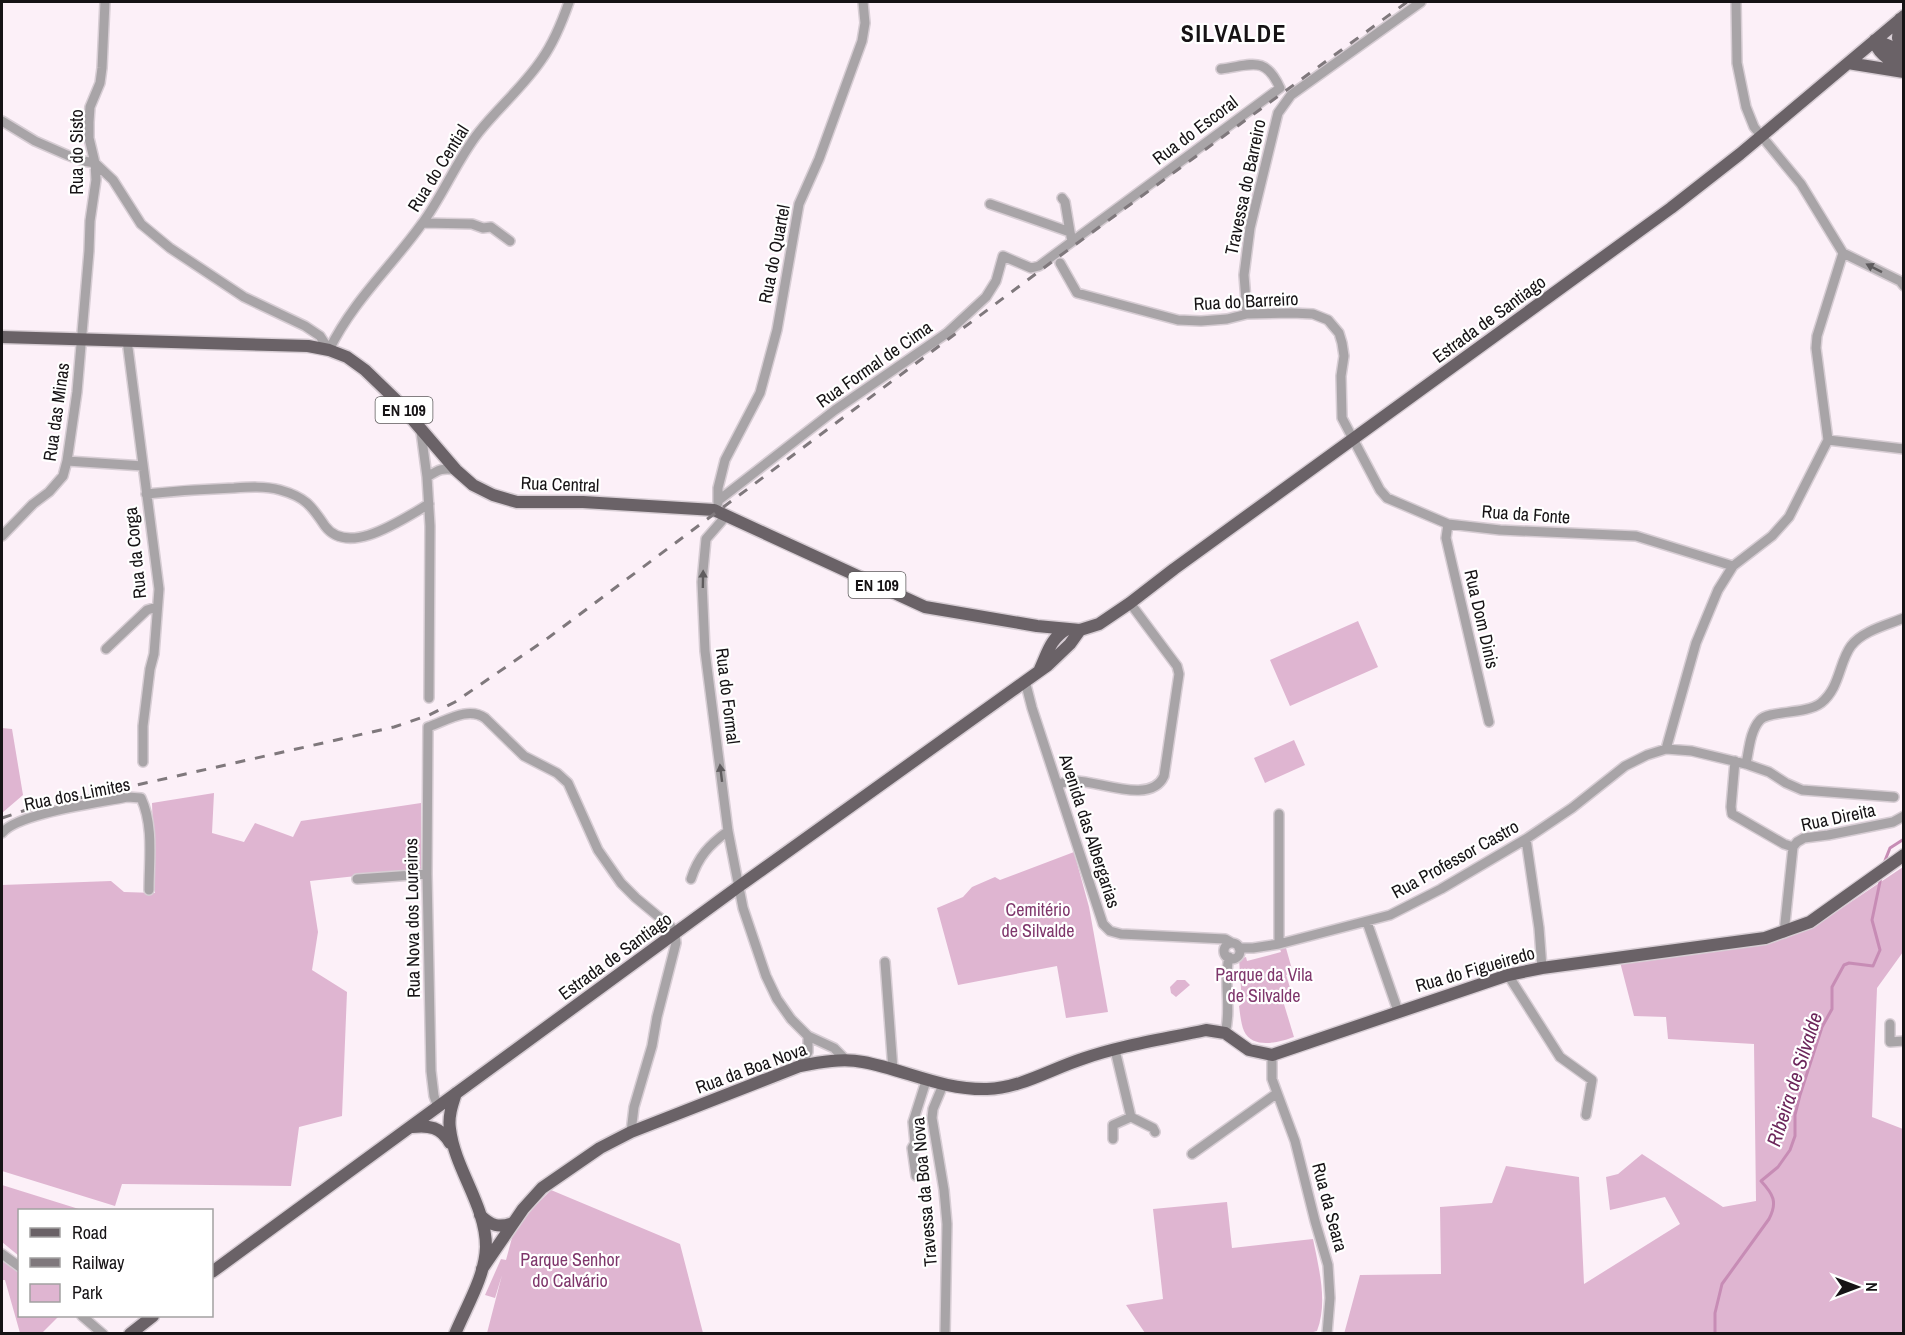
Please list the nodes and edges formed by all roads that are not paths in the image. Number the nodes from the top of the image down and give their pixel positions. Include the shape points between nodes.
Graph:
1 (105, 2) edge
2 (569, 2) edge
3 (862, 2) edge
4 (1421, 2) edge
5 (1736, 2) edge
6 (1902, 18) edge
7 (1875, 40) junction
8 (1904, 49) edge
9 (1904, 56) edge
10 (1848, 63) junction
11 (1221, 69) dead end
12 (1904, 70) edge
13 (2, 121) edge
14 (1760, 136) junction
15 (96, 163) junction
16 (1062, 198) dead end
17 (990, 204) dead end
18 (423, 223) junction
19 (1071, 237) junction
20 (510, 241) dead end
21 (1843, 253) junction
22 (1060, 263) dead end
23 (1031, 268) joint
24 (1904, 286) edge
25 (1248, 314) junction
26 (2, 337) edge
27 (82, 339) junction
28 (127, 340) junction
29 (329, 350) junction
30 (421, 430) junction
31 (1353, 439) junction
32 (1828, 440) junction
33 (1904, 449) edge
34 (67, 461) junction
35 (142, 466) junction
36 (456, 470) junction
37 (427, 477) junction
38 (146, 494) junction
39 (429, 504) junction
40 (716, 505) junction
41 (726, 516) junction
42 (1448, 524) junction
43 (2, 536) edge
44 (1733, 566) junction
45 (1131, 603) junction
46 (157, 607) junction
47 (1904, 618) edge
48 (1058, 631) junction
49 (106, 650) dead end
50 (1025, 681) junction
51 (429, 698) dead end
52 (1490, 722) dead end
53 (1666, 748) junction
54 (143, 762) dead end
55 (1735, 762) junction
56 (1746, 764) junction
57 (1057, 784) junction
58 (1894, 797) dead end
59 (1279, 814) dead end
60 (1904, 816) edge
61 (728, 831) junction
62 (2, 833) edge
63 (1526, 839) junction
64 (1793, 847) junction
65 (1904, 855) edge
66 (427, 874) junction
67 (357, 879) dead end
68 (691, 879) dead end
69 (738, 887) junction
70 (149, 890) dead end
71 (1368, 922) junction
72 (1784, 933) junction
73 (675, 934) junction
74 (1206, 940) junction
75 (1279, 944) junction
76 (1236, 945) junction
77 (1227, 954) junction
78 (885, 962) dead end
79 (1542, 968) junction
80 (1508, 975) junction
81 (1398, 1011) junction
82 (1890, 1024) dead end
83 (1225, 1033) junction
84 (808, 1036) junction
85 (1904, 1041) edge
86 (1115, 1050) junction
87 (1272, 1055) junction
88 (847, 1061) junction
89 (800, 1066) junction
90 (893, 1070) junction
91 (926, 1081) junction
92 (943, 1085) junction
93 (456, 1093) junction
94 (1276, 1094) junction
95 (438, 1107) junction
96 (1586, 1115) dead end
97 (1131, 1117) junction
98 (411, 1127) junction
99 (444, 1129) junction
100 (632, 1132) junction
101 (1155, 1132) dead end
102 (1113, 1139) dead end
103 (1192, 1154) dead end
104 (916, 1176) dead end
105 (480, 1215) junction
106 (513, 1223) junction
107 (2, 1254) edge
108 (18, 1266) edge
109 (482, 1269) junction
110 (213, 1271) edge
111 (82, 1317) edge
112 (152, 1317) edge
113 (103, 1334) edge
114 (129, 1334) edge
115 (455, 1334) edge
116 (945, 1334) edge
117 (1327, 1334) edge

1 - 15 street, Rua do Sisto via 102,68 89,122
2 - 18 street, Rua do Cential via 541,61 480,132
3 - 40 street, Rua do Quartel via 862,41 799,204 777,330 760,393 725,460
4 - 25 street, Travessa do Barreiro via 1283,104 1274,125 1250,228 1244,275
5 - 14 street via 1737,63 1746,107
6 - 7 main road, Estrada de Santiago
6 - 8 main road via 1898,38
7 - 9 main road
7 - 10 main road, Estrada de Santiago
7 - 12 main road via 1883,56
10 - 12 main road
10 - 14 main road, Estrada de Santiago
11 - 19 street, Rua do Escoral via 1266,67 1280,88
13 - 15 street via 35,141
14 - 21 street via 1802,184
14 - 31 main road, Estrada de Santiago via 1671,208
15 - 27 street, Rua do Sisto
15 - 29 street via 113,180 141,224 170,248 244,297 313,331
16 - 19 street
17 - 19 street
18 - 20 street via 491,227
18 - 29 street, Rua do Cential via 355,305
19 - 23 street, Rua do Escoral via 1039,266
24 -> 21 street
21 - 32 street via 1816,348
22 - 25 street, Rua do Barreiro via 1074,290 1083,296 1178,320 1227,319
23 - 40 street, Rua Formal de Cima via 1003,256 996,281 986,297 946,333 835,410
25 - 31 street, Rua do Barreiro via 1313,314 1333,325 1344,356 1342,418
26 - 27 main road, EN 109
27 - 28 main road, Rua Central / EN 109
27 - 34 street, Rua das Minas
28 - 29 main road, Rua Central / EN 109
28 - 35 street, Rua da Corga
29 - 30 main road, Rua Central / EN 109 via 365,370
30 - 36 main road, Rua Central / EN 109
30 - 37 street
31 - 42 street, Rua da Fonte via 1387,498
31 - 45 main road, Estrada de Santiago
32 - 33 street
32 - 44 street via 1789,517 1772,537
34 - 35 street
34 - 43 street, Rua das Minas via 63,476
35 - 38 street, Rua da Corga
36 - 37 street via 446,468
36 - 40 main road, Rua Central / EN 109 via 493,495 517,502
37 - 39 street
38 - 39 street via 277,489 308,501 327,528 340,537 352,538 375,532
38 - 46 street, Rua da Corga via 159,589
39 - 51 street
40 - 41 main road, Rua Central / EN 109
41 - 48 main road, Rua Central / EN 109 via 925,607
61 -> 41 street, Rua do Formal via 705,651 702,582 706,539
42 - 44 street, Rua da Fonte via 1636,536
42 - 52 street, Rua Dom Dinis via 1446,538
44 - 53 street via 1718,590 1696,644
45 - 48 main road, Estrada de Santiago via 1099,624
45 - 57 street via 1179,674 1164,776 1158,786 1146,791 1076,781
46 - 49 street via 147,610
46 - 54 street, Rua da Corga via 143,726
47 - 56 street via 1863,636 1851,646 1834,687 1822,702 1807,710 1761,719
48 - 50 main road, Estrada de Santiago via 1054,651
50 - 57 street, Avenida das Albergarias
50 - 69 main road, Estrada de Santiago
53 - 55 street
53 - 63 street, Rua Professor Castro via 1625,766
55 - 56 street
55 - 64 street, Rua Direita via 1732,814
56 - 58 street via 1802,789
57 - 74 street, Avenida das Albergarias via 1103,924 1121,934
59 - 75 street
60 - 64 street, Rua Direita via 1893,822 1804,838
61 - 68 street via 711,844
61 - 69 street, Rua do Formal
62 - 70 street, Rua dos Limites via 26,818 127,797 141,798 147,810 150,840
63 - 71 street, Rua Professor Castro via 1414,903
63 - 79 street
64 - 72 street
65 - 72 main road, Rua do Figueiredo via 1810,922
66 - 67 street
66 - 73 street, Rua Nova dos Loureiros via 428,727 471,712 506,736 524,756 568,783 598,850 621,883
66 - 95 street, Rua Nova dos Loureiros via 431,1071
69 - 73 main road, Estrada de Santiago
69 - 84 street, Rua do Formal via 766,976 781,1006
71 - 75 street, Rua Professor Castro
71 - 81 street
72 - 79 main road, Rua do Figueiredo
73 - 93 main road, Estrada de Santiago
73 - 100 street via 652,1046 634,1107
74 - 76 street, Avenida das Albergarias via 1225,939
74 - 77 street, Avenida das Albergarias
75 - 76 street, Rua Professor Castro via 1253,948
76 - 77 street via 1226,946
76 - 77 street via 1238,955 1234,958
77 - 83 street via 1229,1013
78 - 90 street
79 - 80 main road, Rua do Figueiredo
80 - 81 main road, Rua do Figueiredo
80 - 96 street via 1560,1057 1592,1080
81 - 87 main road, Rua do Figueiredo
82 - 85 street via 1890,1042
83 - 86 main road, Rua da Boa Nova via 1206,1030
83 - 87 main road via 1249,1050
84 - 88 street via 834,1048
84 - 89 street via 808,1052
86 - 92 main road, Rua da Boa Nova via 1002,1088
86 - 97 street
87 - 94 street, Rua da Seara
88 - 89 main road, Rua da Boa Nova
88 - 90 main road, Rua da Boa Nova
89 - 100 main road, Rua da Boa Nova
90 - 91 main road, Rua da Boa Nova
91 - 92 main road, Rua da Boa Nova
91 - 104 street via 913,1122
92 - 116 street, Travessa da Boa Nova via 932,1118 947,1224
93 - 95 main road, Estrada de Santiago
93 - 99 main road
94 - 103 street
94 - 117 street, Rua da Seara via 1295,1141 1328,1265
95 - 98 main road, Estrada de Santiago
95 - 99 main road via 434,1120
97 - 101 street
97 - 102 street via 1113,1125
98 - 99 main road
98 - 110 main road, Estrada de Santiago
99 - 105 main road
100 - 106 main road, Rua da Boa Nova via 549,1182
105 - 106 main road via 495,1226
105 - 109 main road via 486,1248
106 - 109 main road, Rua da Boa Nova
107 - 108 street
109 - 115 main road
111 - 113 street
112 - 114 main road

